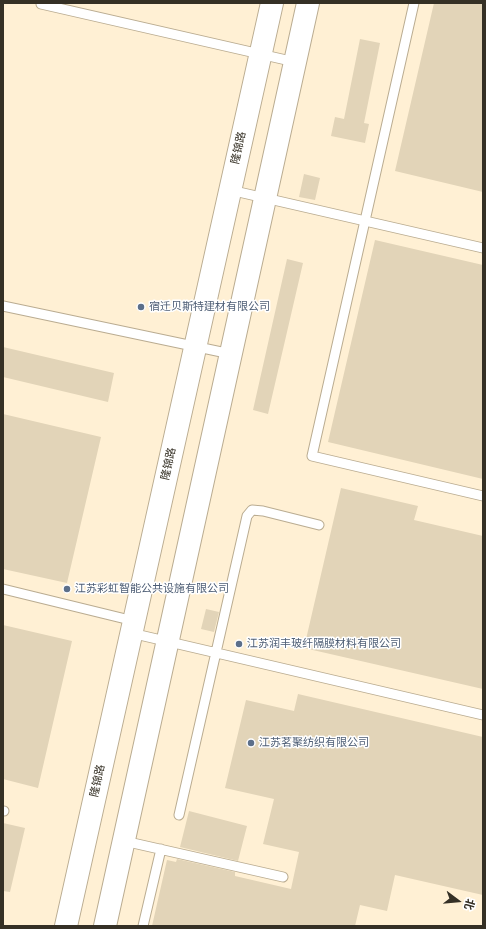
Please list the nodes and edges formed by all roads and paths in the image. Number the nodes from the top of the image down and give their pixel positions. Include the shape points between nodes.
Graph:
1 (272, 3) edge
2 (308, 3) edge
3 (414, 3) edge
4 (40, 4) edge
5 (260, 55) junction
6 (295, 62) junction
7 (230, 190) junction
8 (265, 198) junction
9 (365, 221) junction
10 (483, 248) edge
11 (3, 306) edge
12 (195, 347) junction
13 (231, 354) junction
14 (483, 496) edge
15 (319, 525) dead end
16 (3, 589) edge
17 (133, 627) junction
18 (168, 641) junction
19 (216, 653) junction
20 (483, 715) edge
21 (179, 816) dead end
22 (124, 841) junction
23 (161, 849) junction
24 (283, 877) dead end
25 (66, 926) edge
26 (105, 926) edge
27 (143, 926) edge

1 - 5 main road, 隆锦路
2 - 6 main road
3 - 9 lane
4 - 5 lane
5 - 6 lane
5 - 7 main road, 隆锦路
6 - 8 main road
7 - 8 lane
7 - 12 main road, 隆锦路
8 - 9 lane
8 - 13 main road
9 - 10 lane
9 - 14 lane via 312,456
11 - 12 lane
12 - 13 lane
12 - 17 main road, 隆锦路
13 - 18 main road
15 - 19 lane via 263,511 252,510 247,516
16 - 17 lane
17 - 18 lane
17 - 25 main road, 隆锦路
18 - 19 lane
18 - 22 main road
19 - 20 lane
19 - 21 lane
22 - 23 lane
22 - 26 main road
23 - 24 lane
23 - 27 lane

